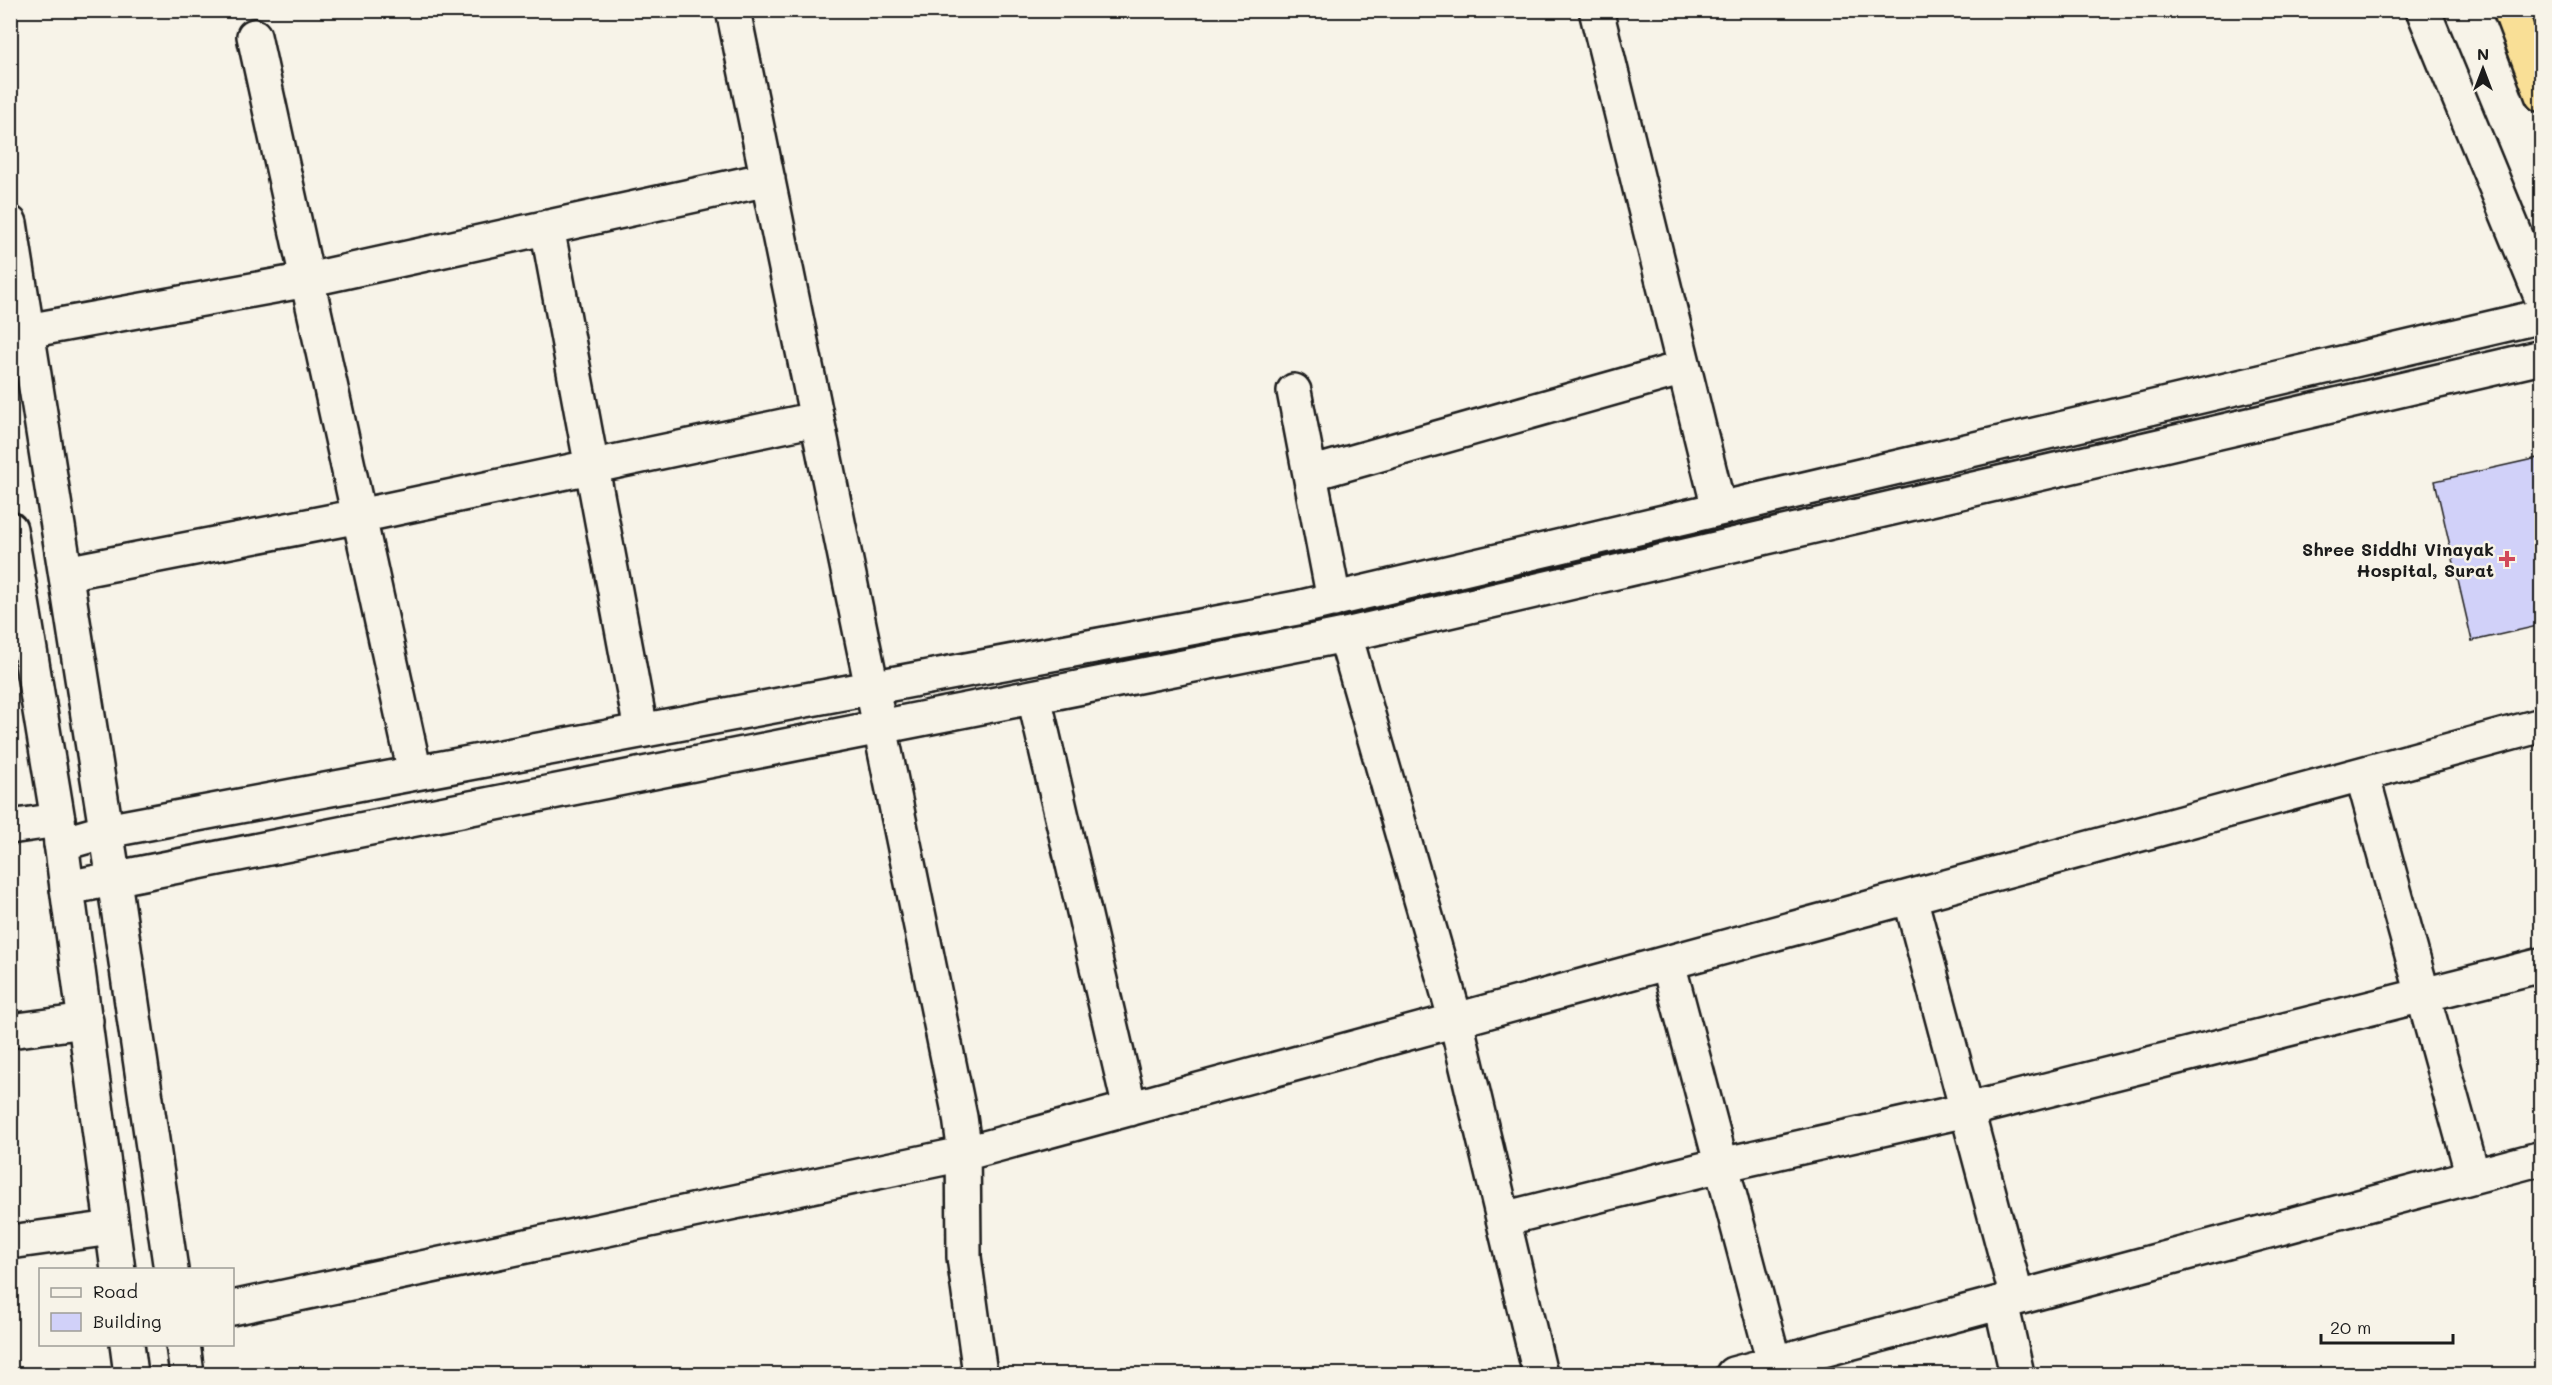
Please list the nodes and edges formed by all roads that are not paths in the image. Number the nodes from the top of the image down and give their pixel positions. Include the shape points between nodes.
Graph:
1 (734, 10) edge
2 (2423, 10) edge
3 (2510, 10) edge
4 (1597, 14) dead end
5 (254, 36) dead end
6 (2541, 95) edge
7 (768, 179) junction
8 (10, 224) edge
9 (547, 227) junction
10 (307, 280) junction
11 (2541, 299) edge
12 (2541, 316) edge
13 (27, 331) junction
14 (2541, 357) edge
15 (1684, 368) junction
16 (1294, 391) dead end
17 (816, 419) junction
18 (591, 467) junction
19 (1310, 474) junction
20 (1719, 509) junction
21 (359, 516) junction
22 (10, 529) edge
23 (66, 573) junction
24 (1334, 600) junction
25 (17, 611) edge
26 (1345, 635) junction
27 (871, 687) junction
28 (1034, 697) junction
29 (2541, 725) edge
30 (880, 728) junction
31 (641, 730) junction
32 (415, 773) junction
33 (2362, 774) junction
34 (10, 827) edge
35 (106, 831) junction
36 (60, 832) junction
37 (114, 880) junction
38 (67, 888) junction
39 (1910, 897) junction
40 (1668, 963) junction
41 (2541, 965) edge
42 (2423, 994) junction
43 (86, 1021) junction
44 (1456, 1021) junction
45 (10, 1031) edge
46 (1130, 1109) junction
47 (1967, 1110) junction
48 (963, 1154) junction
49 (2541, 1158) edge
50 (1721, 1165) junction
51 (2473, 1176) junction
52 (1503, 1219) junction
53 (112, 1228) junction
54 (10, 1242) edge
55 (118, 1268) edge
56 (171, 1268) edge
57 (2009, 1301) junction
58 (234, 1308) edge
59 (127, 1346) edge
60 (183, 1346) edge
61 (1776, 1369) edge
62 (131, 1374) edge
63 (187, 1374) edge
64 (980, 1374) edge
65 (1540, 1374) edge
66 (1733, 1374) edge
67 (2017, 1374) edge

1 - 7 street
2 - 11 street
3 - 6 highway
4 - 15 street
5 - 10 street
7 - 9 street
7 - 17 street
8 - 13 street
9 - 10 street
9 - 18 street
10 - 13 street
10 - 21 street
12 - 20 street
13 - 23 street
14 - 26 street
15 - 19 street
15 - 20 street
16 - 19 street
17 - 18 street
17 - 27 street
18 - 21 street
18 - 31 street
19 - 24 street
20 - 24 street
21 - 23 street
21 - 32 street
22 - 25 street
23 - 35 street
24 - 27 street
25 - 36 street
26 - 28 street
26 - 44 street
27 - 30 street
27 - 31 street
28 - 30 street
28 - 46 street
29 - 33 street
30 - 37 street
30 - 48 street via 960,1117
31 - 32 street
32 - 35 street
33 - 39 street
33 - 42 street
34 - 36 street
35 - 36 street
35 - 37 street
36 - 38 street
37 - 38 street
37 - 56 street
38 - 43 street
39 - 40 street
39 - 47 street
40 - 44 street
40 - 50 street
41 - 42 street
42 - 47 street
42 - 51 street
43 - 45 street
43 - 53 street
44 - 46 street
44 - 52 street
46 - 48 street
47 - 50 street
47 - 57 street
48 - 58 street
48 - 64 street via 964,1257
49 - 51 street
50 - 52 street
50 - 61 street
51 - 57 street
52 - 65 street
53 - 54 street
53 - 55 street
57 - 61 street
57 - 67 street
59 - 62 street
60 - 63 street
61 - 66 street

